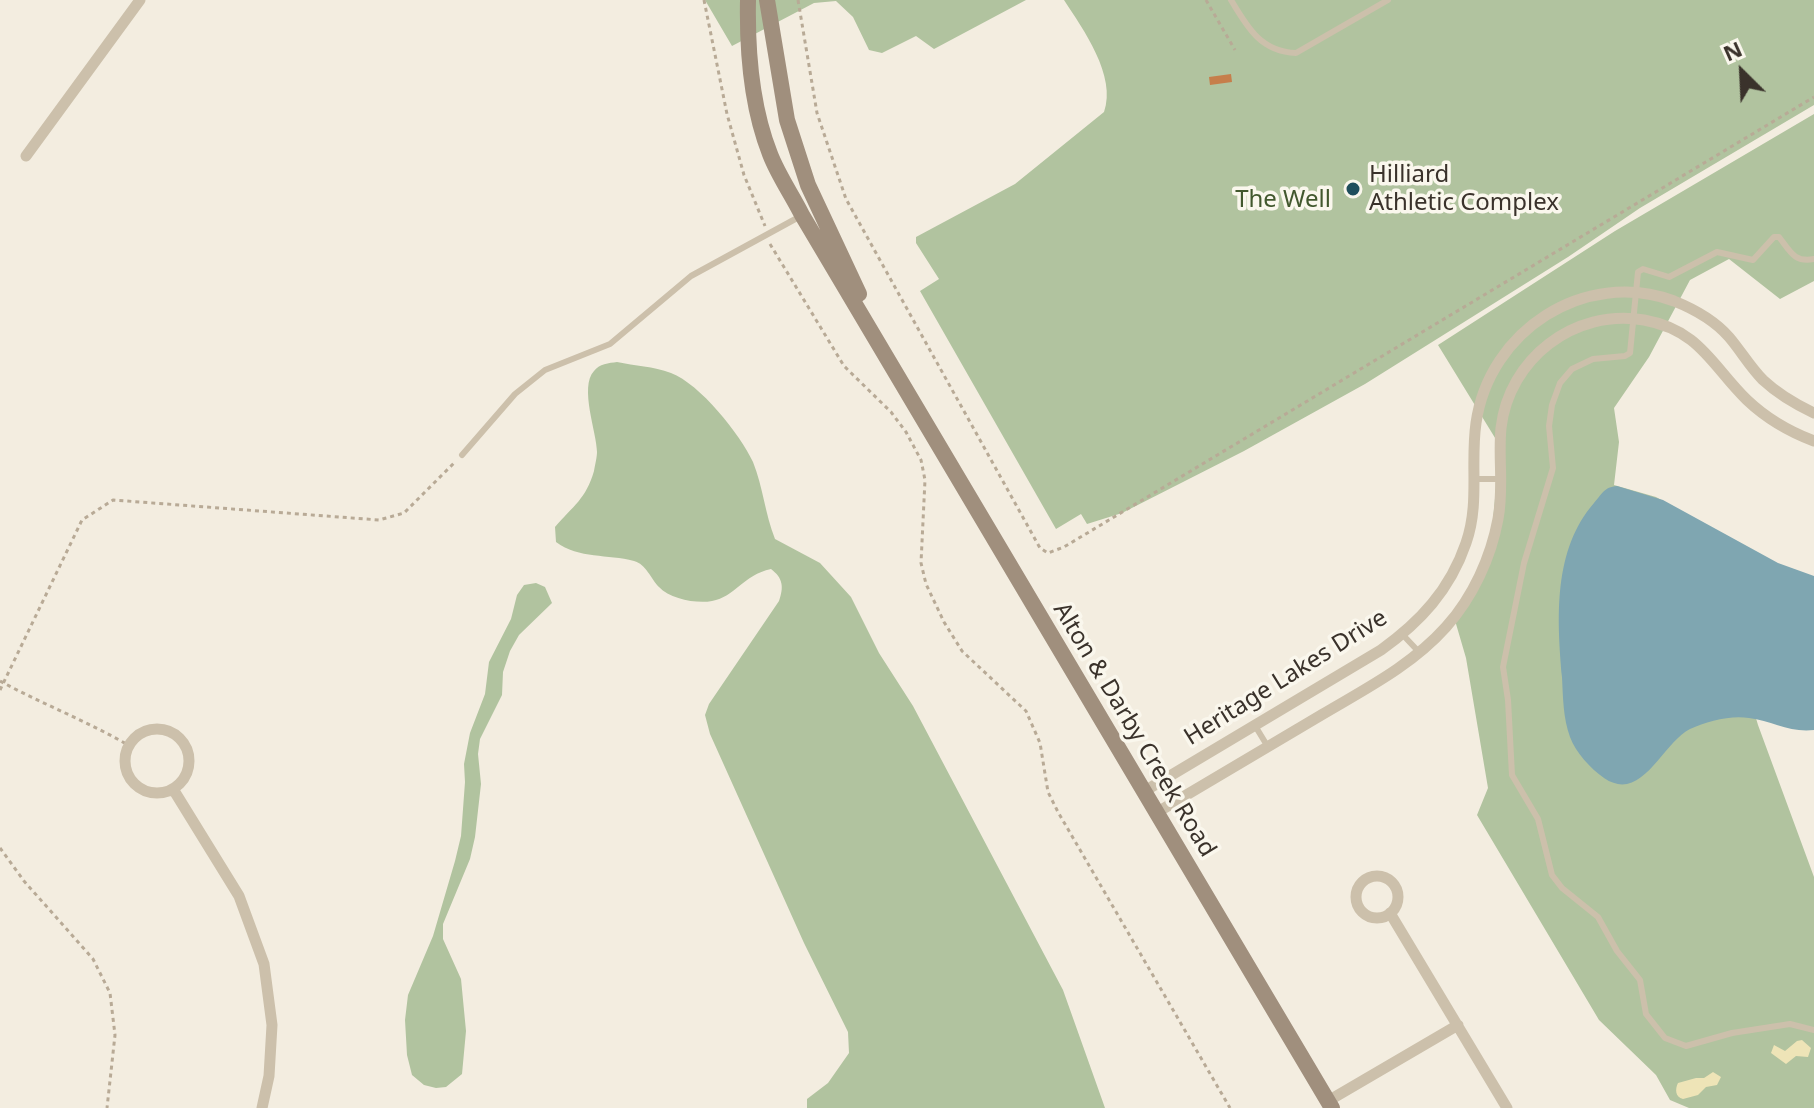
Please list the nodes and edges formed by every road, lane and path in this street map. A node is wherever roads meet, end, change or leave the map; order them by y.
1 (140, 0) edge
2 (704, 0) edge
3 (748, 0) edge
4 (767, 0) edge
5 (798, 0) edge
6 (1206, 0) edge
7 (1231, 0) edge
8 (1388, 0) edge
9 (1235, 50) dead end
10 (1814, 97) edge
11 (26, 156) dead end
12 (802, 215) junction
13 (765, 235) junction
14 (1814, 259) edge
15 (1635, 293) junction
16 (1633, 319) junction
17 (897, 375) junction
18 (1814, 413) edge
19 (1814, 441) edge
20 (462, 455) joint
21 (1476, 479) junction
22 (1502, 479) junction
23 (1402, 634) junction
24 (1420, 652) junction
25 (2, 682) edge
26 (0, 690) edge
27 (1254, 724) junction
28 (128, 745) junction
29 (1268, 747) junction
30 (173, 789) junction
31 (1143, 792) junction
32 (1156, 813) junction
33 (0, 848) edge
34 (1390, 913) dead end
35 (1458, 1025) junction
36 (1814, 1030) edge
37 (1330, 1104) edge
38 (107, 1108) edge
39 (262, 1108) edge
40 (1230, 1108) edge
41 (1507, 1108) edge

1 - 11 street
2 - 13 path
3 - 12 main road, Alton & Darby Creek Road
4 - 17 main road, Alton & Darby Creek Road
5 - 10 path
6 - 9 path
7 - 8 lane
12 - 13 lane
12 - 17 main road, Alton & Darby Creek Road
13 - 20 lane
13 - 40 path
14 - 15 lane
15 - 16 lane
15 - 18 street, Heritage Lakes Drive
15 - 21 street, Heritage Lakes Drive
16 - 19 street, Heritage Lakes Drive
16 - 22 street, Heritage Lakes Drive
16 - 36 lane
17 - 31 main road, Alton & Darby Creek Road
20 - 25 path
21 - 22 lane
21 - 23 street, Heritage Lakes Drive
22 - 24 street, Heritage Lakes Drive
23 - 24 lane
23 - 27 street, Heritage Lakes Drive
24 - 29 street, Heritage Lakes Drive
25 - 26 path
25 - 28 path
27 - 29 lane
27 - 31 street, Heritage Lakes Drive
28 - 30 street
28 - 30 street
29 - 32 street, Heritage Lakes Drive
30 - 39 street
31 - 32 main road, Alton & Darby Creek Road
32 - 37 main road, Alton & Darby Creek Road
33 - 38 path
34 - 35 street
35 - 37 street
35 - 41 street

